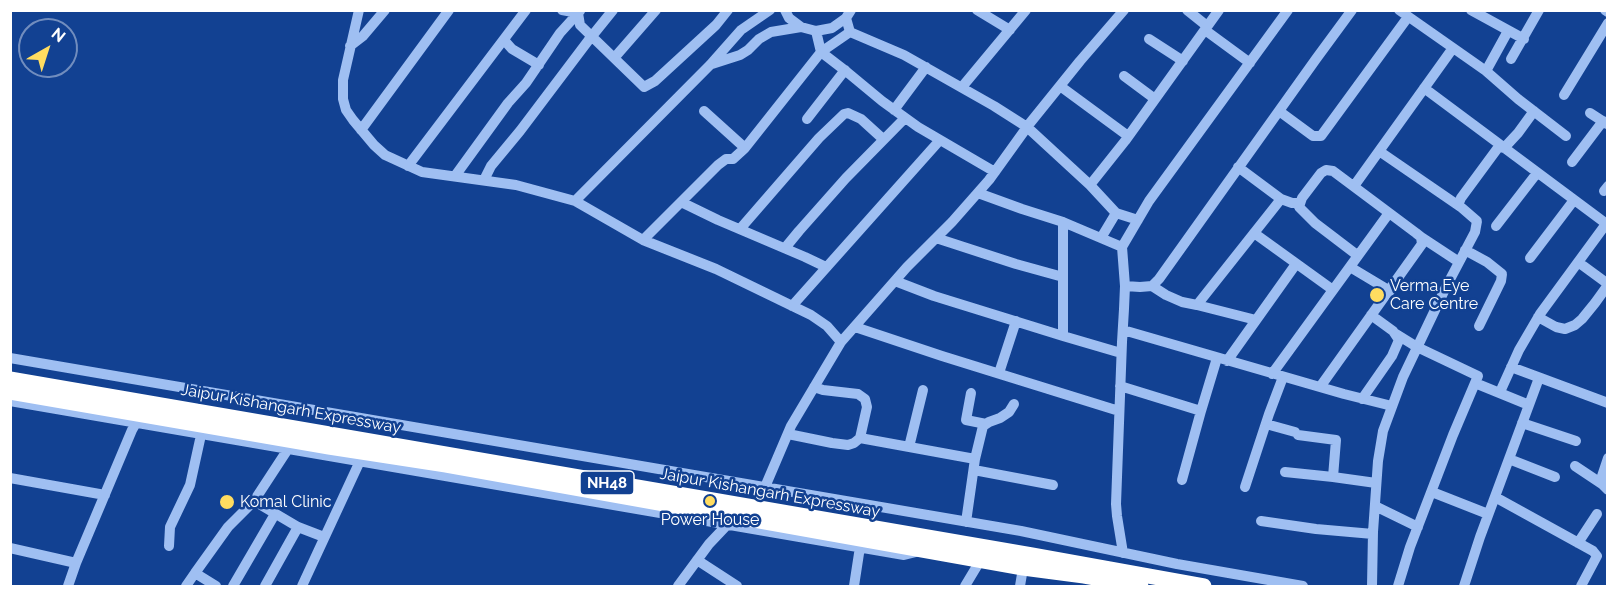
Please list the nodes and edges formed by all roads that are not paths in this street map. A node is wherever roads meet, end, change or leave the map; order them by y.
1 (358, 10) edge
2 (385, 10) edge
3 (449, 10) edge
4 (526, 10) edge
5 (562, 10) edge
6 (613, 10) edge
7 (656, 10) edge
8 (728, 10) edge
9 (770, 10) edge
10 (785, 10) edge
11 (977, 10) edge
12 (1026, 10) edge
13 (1124, 10) edge
14 (1187, 10) edge
15 (1219, 10) edge
16 (1288, 10) edge
17 (1352, 10) edge
18 (1471, 10) edge
19 (1539, 10) edge
20 (579, 12) edge
21 (848, 14) edge
22 (1403, 14) edge
23 (1608, 23) edge
24 (801, 27) junction
25 (1206, 28) junction
26 (1010, 30) junction
27 (816, 31) junction
28 (1508, 31) junction
29 (849, 32) junction
30 (592, 35) junction
31 (1149, 39) dead end
32 (1524, 39) junction
33 (504, 40) junction
34 (350, 46) junction
35 (1453, 48) junction
36 (821, 52) junction
37 (615, 57) junction
38 (1512, 59) dead end
39 (1183, 61) junction
40 (1250, 63) junction
41 (538, 65) junction
42 (710, 65) junction
43 (926, 67) junction
44 (845, 70) junction
45 (1486, 71) junction
46 (1124, 76) dead end
47 (1060, 86) junction
48 (962, 87) junction
49 (1424, 88) junction
50 (1564, 94) dead end
51 (1155, 99) junction
52 (894, 110) junction
53 (704, 111) dead end
54 (1279, 111) junction
55 (1534, 111) junction
56 (1590, 113) dead end
57 (807, 118) dead end
58 (905, 118) junction
59 (1605, 123) edge
60 (1027, 127) junction
61 (361, 130) junction
62 (1128, 136) junction
63 (1566, 136) dead end
64 (884, 139) junction
65 (940, 140) junction
66 (1502, 146) junction
67 (745, 147) junction
68 (1379, 151) junction
69 (1572, 162) dead end
70 (408, 166) junction
71 (1238, 168) junction
72 (995, 172) junction
73 (1537, 173) junction
74 (455, 176) junction
75 (484, 180) junction
76 (1090, 185) junction
77 (1354, 186) junction
78 (978, 192) junction
79 (1281, 199) junction
80 (1574, 200) junction
81 (575, 201) junction
82 (681, 202) junction
83 (1299, 203) junction
84 (1458, 205) junction
85 (1116, 213) junction
86 (1389, 213) junction
87 (1138, 220) junction
88 (1063, 222) junction
89 (1607, 225) edge
90 (1497, 226) dead end
91 (740, 229) junction
92 (1254, 234) junction
93 (1421, 237) junction
94 (936, 238) junction
95 (1101, 238) junction
96 (643, 240) junction
97 (1122, 247) junction
98 (785, 248) junction
99 (1465, 250) junction
100 (1357, 255) junction
101 (1530, 258) dead end
102 (1459, 262) junction
103 (1578, 262) junction
104 (1296, 264) junction
105 (826, 267) junction
106 (1350, 267) junction
107 (1063, 277) junction
108 (895, 281) junction
109 (1608, 285) edge
110 (1125, 286) junction
111 (1152, 286) junction
112 (1333, 290) junction
113 (1390, 291) junction
114 (1197, 305) junction
115 (792, 306) junction
116 (1371, 315) junction
117 (1538, 317) junction
118 (1256, 320) junction
119 (1016, 321) junction
120 (1479, 326) dead end
121 (855, 327) junction
122 (1124, 330) junction
123 (1396, 334) junction
124 (1063, 336) junction
125 (841, 342) junction
126 (1417, 347) junction
127 (1121, 353) junction
128 (10, 358) edge
129 (1222, 359) junction
130 (1511, 367) junction
131 (999, 373) junction
132 (1278, 375) junction
133 (1539, 378) junction
134 (10, 379) edge
135 (1475, 382) junction
136 (1120, 386) junction
137 (814, 387) junction
138 (1320, 387) junction
139 (923, 390) dead end
140 (10, 392) edge
141 (1500, 392) junction
142 (971, 393) dead end
143 (1362, 399) junction
144 (10, 401) edge
145 (1608, 403) edge
146 (1014, 404) dead end
147 (1529, 405) junction
148 (1392, 406) junction
149 (1119, 411) junction
150 (1201, 411) junction
151 (136, 423) junction
152 (1522, 423) junction
153 (986, 424) junction
154 (1266, 424) junction
155 (788, 434) junction
156 (201, 435) junction
157 (860, 438) junction
158 (1576, 441) dead end
159 (909, 447) junction
160 (288, 449) junction
161 (1608, 458) edge
162 (1509, 459) junction
163 (360, 461) junction
164 (975, 464) junction
165 (1575, 466) dead end
166 (1285, 472) dead end
167 (1333, 477) junction
168 (1556, 477) dead end
169 (10, 478) edge
170 (1182, 480) dead end
171 (1376, 483) junction
172 (1053, 484) dead end
173 (765, 487) junction
174 (1245, 487) dead end
175 (1605, 487) edge
176 (1432, 492) junction
177 (105, 495) junction
178 (1495, 497) junction
179 (254, 501) junction
180 (1375, 506) junction
181 (275, 514) junction
182 (1488, 514) junction
183 (1597, 514) dead end
184 (1261, 521) dead end
185 (966, 522) junction
186 (727, 525) junction
187 (298, 527) junction
188 (1418, 527) junction
189 (1373, 534) junction
190 (324, 537) junction
191 (1578, 543) junction
192 (169, 546) dead end
193 (10, 548) edge
194 (860, 548) junction
195 (923, 551) junction
196 (1123, 553) junction
197 (697, 560) junction
198 (980, 561) junction
199 (76, 562) junction
200 (1023, 568) junction
201 (195, 573) junction
202 (1104, 584) edge
203 (68, 586) edge
204 (186, 586) edge
205 (216, 586) edge
206 (232, 586) edge
207 (265, 586) edge
208 (302, 586) edge
209 (678, 586) edge
210 (737, 586) edge
211 (854, 586) edge
212 (965, 586) edge
213 (1020, 586) edge
214 (1141, 586) edge
215 (1204, 586) edge
216 (1303, 586) edge
217 (1372, 586) edge
218 (1398, 586) edge
219 (1464, 586) edge
220 (1581, 586) edge

1 - 34 street
2 - 34 street
3 - 61 street
4 - 33 street
5 - 20 street
6 - 30 street
7 - 37 street
8 - 37 street
9 - 42 street
10 - 24 street
11 - 26 street
12 - 26 street
13 - 47 street
14 - 25 street
15 - 25 street
16 - 40 street
17 - 54 street
18 - 28 street
19 - 32 street
20 - 30 street
20 - 41 street
21 - 27 street
21 - 29 street
22 - 35 street
22 - 54 street
23 - 50 street
24 - 27 street
24 - 42 street
25 - 39 street
25 - 40 street
26 - 48 street
27 - 36 street
28 - 32 street
28 - 45 street
29 - 36 street
29 - 43 street
30 - 37 street
30 - 75 street
31 - 39 street
32 - 38 street
33 - 41 street
33 - 70 street
34 - 61 street
35 - 45 street
35 - 49 street
36 - 44 street
36 - 67 street
39 - 51 street
40 - 87 street
41 - 74 street
42 - 81 street
43 - 48 street
43 - 52 street
44 - 52 street
44 - 57 street
45 - 55 street
46 - 51 street
47 - 60 street
47 - 62 street
48 - 60 street
49 - 66 street
49 - 68 street
51 - 62 street
52 - 58 street
53 - 67 street
54 - 71 street
55 - 63 street
55 - 66 street
56 - 59 street
58 - 64 street
58 - 65 street
59 - 69 street
60 - 72 street
60 - 76 street
61 - 70 street
62 - 76 street
64 - 91 street
64 - 98 street
65 - 72 street
65 - 105 street
66 - 73 street
66 - 84 street
67 - 82 street
68 - 77 street
68 - 84 street
70 - 74 street
71 - 79 street
71 - 111 street
72 - 78 street
73 - 80 street
73 - 90 street
74 - 75 street
75 - 81 street
76 - 85 street
77 - 83 street
77 - 86 street
78 - 88 street
78 - 94 street
79 - 83 street
79 - 92 street
80 - 89 street
80 - 101 street
81 - 96 street
82 - 91 street
82 - 96 street
83 - 100 street
84 - 99 street
85 - 87 street
85 - 95 street
86 - 93 street
86 - 100 street
87 - 97 street
88 - 95 street
88 - 107 street
89 - 103 street
91 - 98 street
92 - 104 street
92 - 114 street
93 - 102 street
93 - 113 street
94 - 107 street
94 - 108 street
95 - 97 street
96 - 115 street
97 - 110 street
98 - 105 street
99 - 102 street
99 - 120 street
100 - 106 street
102 - 126 street
103 - 109 street
103 - 117 street
104 - 112 street
104 - 118 street
105 - 115 street
106 - 112 street
106 - 113 street
107 - 124 street
108 - 119 street
108 - 121 street
109 - 117 street
110 - 111 street
110 - 122 street
111 - 114 street
112 - 132 street
113 - 116 street
114 - 118 street
115 - 125 street
116 - 123 street
116 - 138 street
117 - 130 street
118 - 129 street
119 - 124 street
119 - 131 street
121 - 125 street
121 - 131 street
122 - 127 street
122 - 129 street
123 - 126 street
123 - 143 street
124 - 127 street
125 - 137 street
126 - 135 street
126 - 148 street
127 - 136 street
128 - 173 street
129 - 132 street
129 - 150 street
130 - 133 street
130 - 141 street
131 - 149 street
132 - 138 street
132 - 154 street
133 - 145 street
133 - 147 street
134 - 215 highway, Jaipur Kishangarh Expressway / NH48
135 - 141 street
135 - 176 street
136 - 149 street
136 - 150 street
137 - 155 street
137 - 157 street
138 - 143 street
139 - 159 street
140 - 195 highway, Jaipur Kishangarh Expressway / NH48
141 - 147 street
142 - 153 street
143 - 148 street
144 - 151 street
146 - 153 street
147 - 152 street
148 - 171 street
149 - 196 street
150 - 170 street
151 - 156 street
151 - 177 street
152 - 158 street
152 - 162 street
153 - 164 street
154 - 167 street
154 - 174 street
155 - 157 street
155 - 173 street
156 - 160 street
156 - 192 street
157 - 159 street
159 - 164 street
160 - 163 street
160 - 179 street
161 - 175 street
162 - 168 street
162 - 178 street
163 - 186 street
163 - 190 street
164 - 172 street
164 - 185 street
165 - 175 street
166 - 167 street
167 - 171 street
169 - 177 street
171 - 180 street
173 - 185 street
176 - 182 street
176 - 188 street
177 - 199 street
178 - 182 street
178 - 191 street
179 - 181 street
179 - 201 street
180 - 188 street
180 - 189 street
181 - 187 street
181 - 206 street
182 - 219 street
183 - 191 street
184 - 189 street
185 - 196 street
186 - 194 street
186 - 197 street
187 - 190 street
187 - 207 street
188 - 218 street
189 - 217 street
190 - 208 street
191 - 220 street
193 - 199 street
194 - 195 street
194 - 211 street
195 - 198 highway, Jaipur Kishangarh Expressway / NH48
196 - 216 street
197 - 209 street
197 - 210 street
198 - 200 highway, Jaipur Kishangarh Expressway / NH48
198 - 212 street
199 - 203 street
200 - 202 highway, Jaipur Kishangarh Expressway / NH48
200 - 213 street
201 - 204 street
201 - 205 street
202 - 214 highway, NH48

